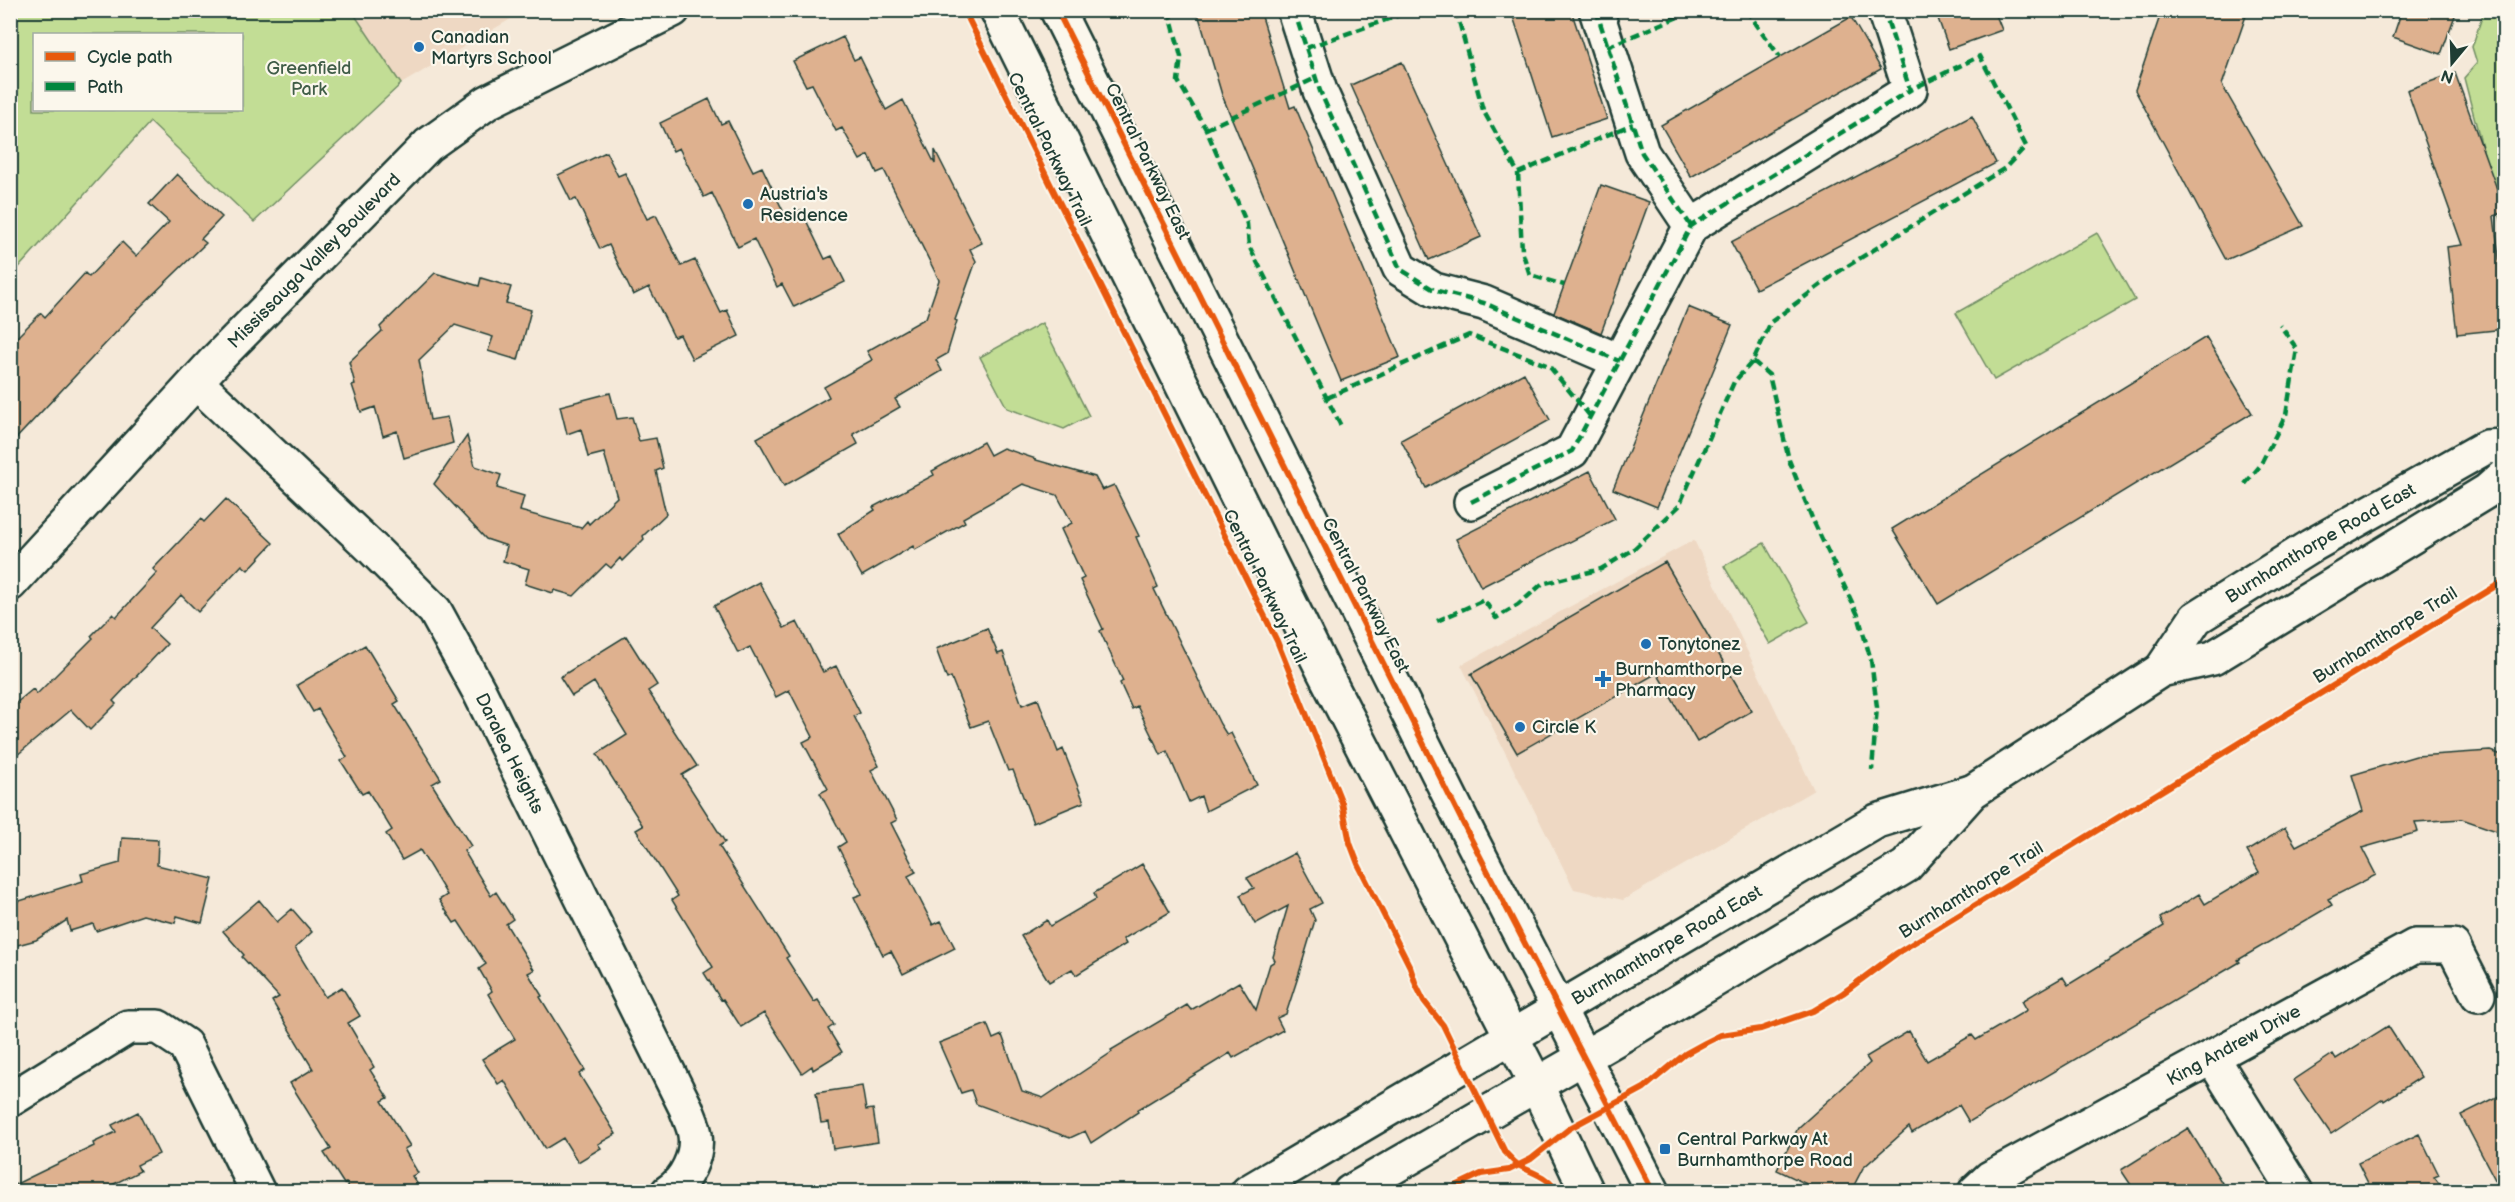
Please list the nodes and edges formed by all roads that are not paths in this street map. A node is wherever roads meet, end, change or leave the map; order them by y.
1 (674, 10) edge
2 (997, 10) edge
3 (1057, 10) edge
4 (1294, 10) edge
5 (1596, 10) edge
6 (1884, 10) edge
7 (1691, 226) junction
8 (1619, 361) junction
9 (196, 382) junction
10 (2505, 446) edge
11 (2505, 476) edge
12 (1471, 502) dead end
13 (10, 584) edge
14 (2161, 670) junction
15 (1972, 792) junction
16 (2478, 995) dead end
17 (1557, 1008) junction
18 (1510, 1037) junction
19 (1584, 1057) junction
20 (2212, 1057) junction
21 (1536, 1084) junction
22 (10, 1100) edge
23 (258, 1191) edge
24 (668, 1191) edge
25 (1248, 1191) edge
26 (1350, 1191) edge
27 (1587, 1191) edge
28 (1653, 1191) edge
29 (1975, 1191) edge
30 (2296, 1191) edge

1 - 9 street, Mississauga Valley Boulevard
2 - 18 street
3 - 17 street, Central Parkway East
4 - 8 street
5 - 7 street
6 - 7 street
7 - 8 street
8 - 12 street
9 - 13 street, Mississauga Valley Boulevard
9 - 24 street, Daralea Heights
10 - 14 street, Burnhamthorpe Road East
11 - 14 street, Burnhamthorpe Road East
14 - 15 street, Burnhamthorpe Road East
15 - 17 street, Burnhamthorpe Road East
15 - 19 street, Burnhamthorpe Road East
16 - 20 street, King Andrew Drive
17 - 18 street, Burnhamthorpe Road East
17 - 19 street, Central Parkway East
18 - 21 street
18 - 25 street, Burnhamthorpe Road East
19 - 21 street, Burnhamthorpe Road East
19 - 28 street, Central Parkway East
20 - 29 street, King Andrew Drive
20 - 30 street
21 - 26 street, Burnhamthorpe Road East
21 - 27 street
22 - 23 street

